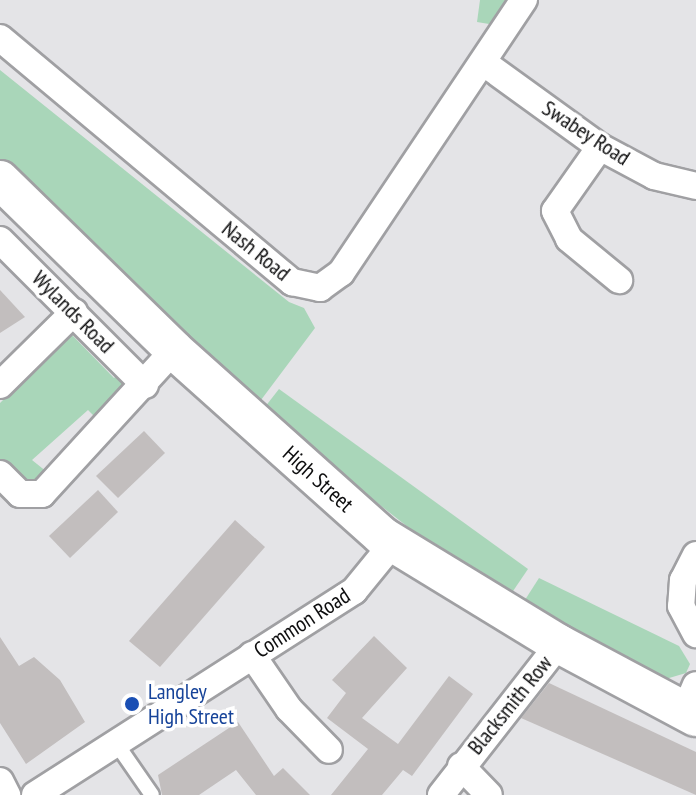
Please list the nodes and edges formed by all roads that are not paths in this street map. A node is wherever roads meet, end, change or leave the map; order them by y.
1 (524, 0) edge
2 (0, 38) edge
3 (484, 63) junction
4 (600, 147) junction
5 (0, 180) edge
6 (696, 186) edge
7 (0, 240) edge
8 (619, 280) dead end
9 (74, 312) junction
10 (174, 350) junction
11 (0, 385) edge
12 (145, 385) junction
13 (0, 474) edge
14 (394, 542) junction
15 (696, 555) edge
16 (696, 634) edge
17 (559, 644) junction
18 (252, 655) junction
19 (692, 705) edge
20 (116, 743) junction
21 (329, 750) dead end
22 (461, 766) junction
23 (0, 781) edge
24 (7, 795) edge
25 (35, 795) edge
26 (152, 795) edge
27 (441, 795) edge
28 (489, 795) edge

1 - 3 street, Nash Road
2 - 3 street, Nash Road
3 - 4 street, Swabey Road
4 - 6 street, Swabey Road
4 - 8 street
5 - 10 main road, High Street
7 - 9 street, Wylands Road
9 - 11 street
9 - 12 street, Wylands Road
10 - 12 street
10 - 14 main road, High Street
12 - 13 street
14 - 17 main road, High Street
14 - 18 street, Common Road
15 - 16 street
17 - 19 main road, High Street
17 - 22 street, Blacksmith Row
18 - 20 street, Common Road
18 - 21 street
20 - 25 street, Common Road
20 - 26 lane
22 - 27 street, Blacksmith Row
22 - 28 street, Blacksmith Row
23 - 24 street

